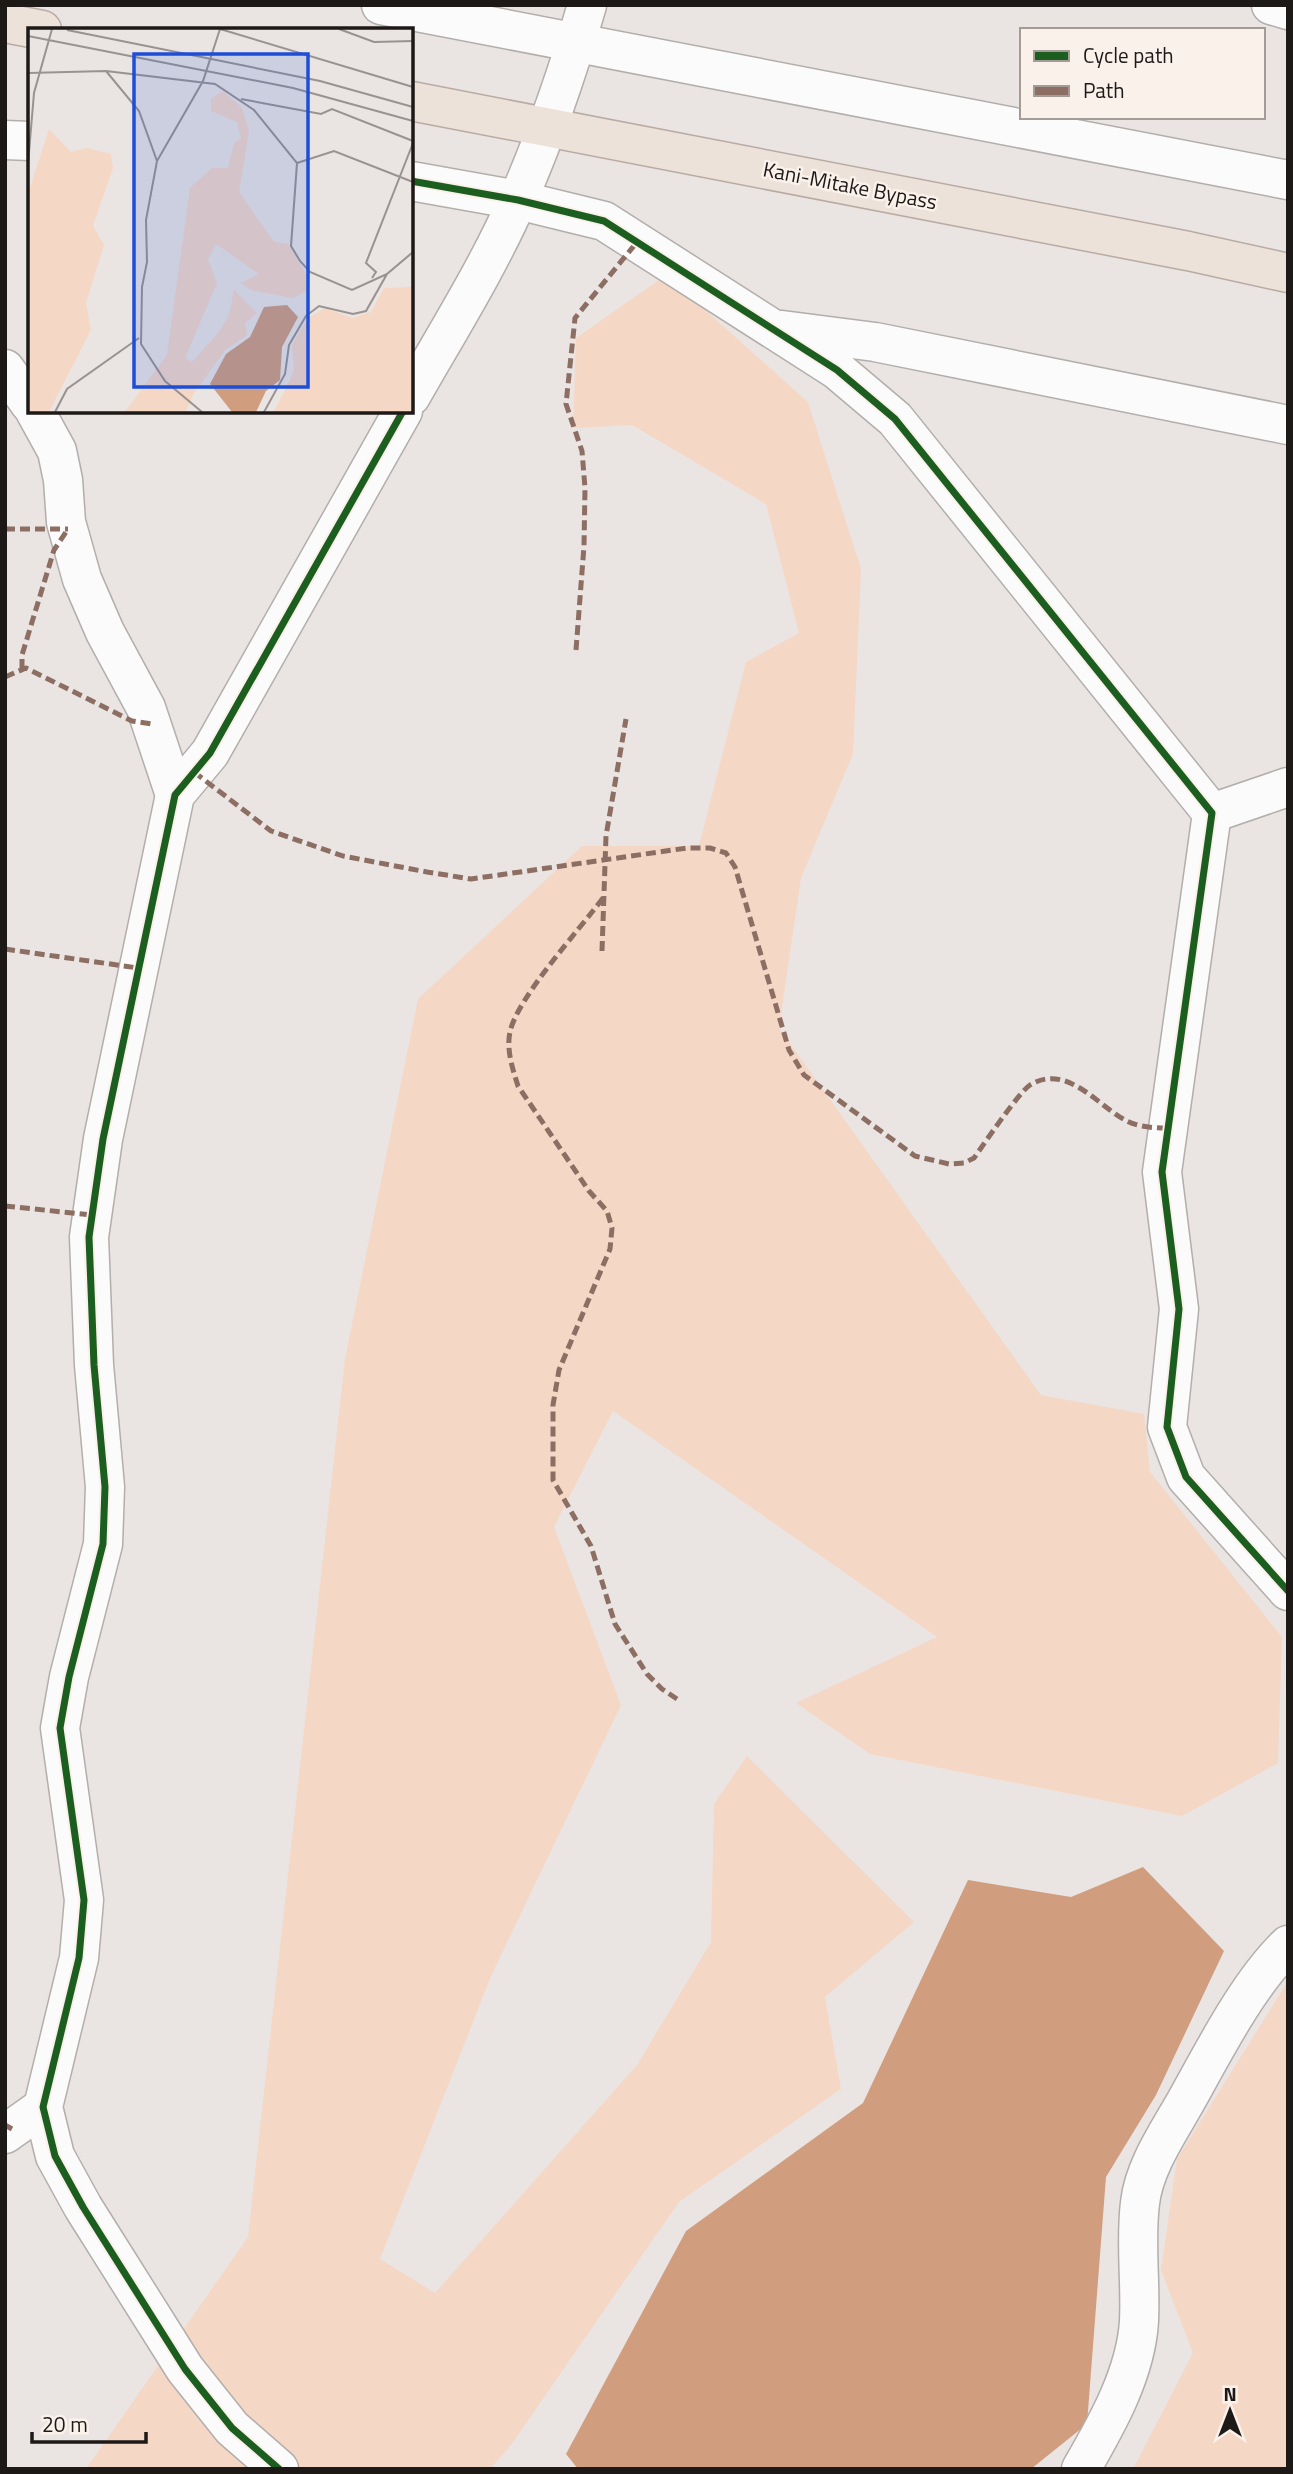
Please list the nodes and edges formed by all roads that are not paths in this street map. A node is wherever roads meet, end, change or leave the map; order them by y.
1 (381, 5) edge
2 (587, 5) edge
3 (1270, 5) edge
4 (1288, 10) edge
5 (5, 23) edge
6 (31, 28) edge
7 (576, 43) junction
8 (413, 101) edge
9 (548, 128) junction
10 (5, 140) edge
11 (28, 141) edge
12 (1288, 180) edge
13 (413, 181) edge
14 (518, 200) junction
15 (1288, 273) edge
16 (773, 329) junction
17 (5, 369) edge
18 (413, 392) edge
19 (28, 401) edge
20 (36, 413) edge
21 (401, 413) edge
22 (1288, 425) edge
23 (1288, 787) edge
24 (175, 795) junction
25 (1212, 813) junction
26 (1288, 1591) edge
27 (1288, 1945) edge
28 (43, 2107) junction
29 (5, 2134) edge
30 (279, 2469) edge
31 (1081, 2469) edge

1 - 7 street
2 - 7 street
3 - 4 street
5 - 6 highway
7 - 9 street
7 - 12 street
8 - 9 highway, Kani-Mitake Bypass
9 - 14 street
9 - 15 highway, Kani-Mitake Bypass
10 - 11 street
13 - 14 street
14 - 16 street
14 - 18 street
16 - 22 street
16 - 25 street
17 - 19 street
20 - 24 street
21 - 24 street
23 - 25 street
24 - 28 street
25 - 26 street
27 - 31 street
28 - 29 street
28 - 30 street

